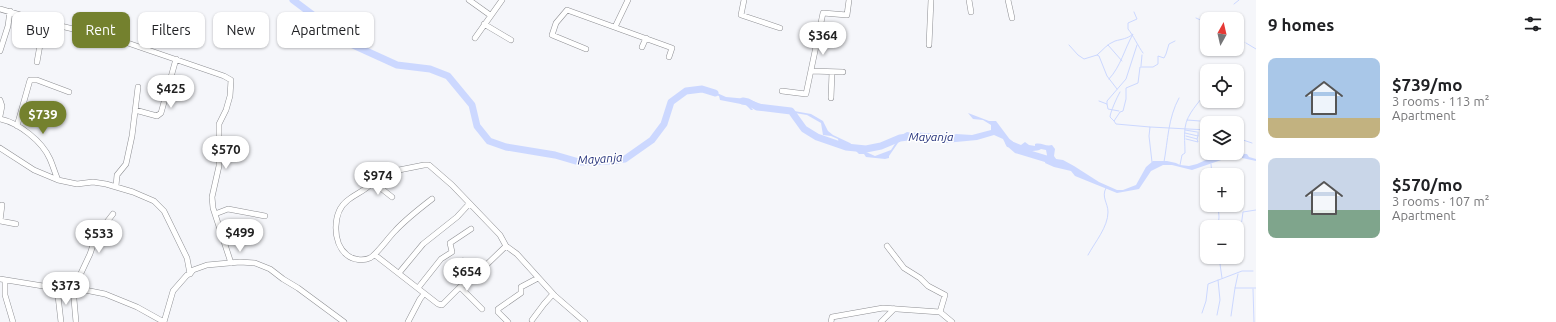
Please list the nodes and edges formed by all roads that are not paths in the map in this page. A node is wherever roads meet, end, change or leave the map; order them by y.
1 (469, 0) edge
2 (502, 0) edge
3 (628, 0) edge
4 (744, 0) edge
5 (849, 0) edge
6 (931, 0) edge
7 (969, 0) edge
8 (1008, 0) edge
9 (0, 9) edge
10 (10, 11) junction
11 (13, 12) edge
12 (971, 12) dead end
13 (490, 15) junction
14 (1012, 18) dead end
15 (484, 24) junction
16 (64, 27) edge
17 (614, 27) junction
18 (780, 28) dead end
19 (475, 38) dead end
20 (646, 38) junction
21 (511, 40) dead end
22 (929, 45) dead end
23 (642, 47) dead end
24 (39, 48) edge
25 (586, 49) dead end
26 (0, 51) edge
27 (669, 58) dead end
28 (176, 59) junction
29 (37, 62) dead end
30 (811, 71) junction
31 (832, 72) junction
32 (843, 72) dead end
33 (138, 87) dead end
34 (782, 91) dead end
35 (69, 92) dead end
36 (831, 98) dead end
37 (0, 100) edge
38 (135, 110) junction
39 (0, 116) edge
40 (0, 119) edge
41 (17, 126) junction
42 (0, 148) edge
43 (58, 180) junction
44 (372, 182) junction
45 (116, 186) junction
46 (392, 197) dead end
47 (432, 199) dead end
48 (469, 204) junction
49 (2, 205) dead end
50 (113, 214) dead end
51 (215, 214) junction
52 (266, 216) dead end
53 (0, 221) edge
54 (16, 224) dead end
55 (471, 229) dead end
56 (506, 246) junction
57 (887, 246) dead end
58 (375, 255) junction
59 (464, 261) dead end
60 (231, 263) junction
61 (399, 273) junction
62 (476, 273) junction
63 (190, 274) junction
64 (538, 278) junction
65 (3, 280) edge
66 (57, 287) junction
67 (460, 287) junction
68 (73, 288) junction
69 (418, 288) junction
70 (424, 294) junction
71 (553, 294) junction
72 (482, 309) dead end
73 (894, 309) junction
74 (940, 312) junction
75 (532, 320) dead end
76 (13, 322) edge
77 (61, 322) edge
78 (76, 322) edge
79 (164, 322) edge
80 (344, 322) edge
81 (408, 322) edge
82 (508, 322) edge
83 (585, 322) edge
84 (831, 322) edge
85 (882, 322) edge
86 (952, 322) edge

1 - 13 street
2 - 13 street
3 - 17 street
4 - 18 street
5 - 30 street
6 - 22 street
7 - 12 street
8 - 14 street
9 - 10 street
10 - 11 street
10 - 26 street
13 - 15 street
15 - 19 street
15 - 21 street
16 - 28 street
17 - 20 street
17 - 25 street
20 - 23 street
20 - 27 street
24 - 29 street
28 - 38 street
28 - 51 street
30 - 31 street
30 - 34 street
31 - 32 street
31 - 36 street
33 - 38 street
35 - 41 street
37 - 39 street
38 - 45 street
40 - 41 street
41 - 43 street
42 - 43 street
43 - 45 street
44 - 46 street
44 - 48 street
44 - 58 street
45 - 63 street
47 - 58 street
48 - 56 street
48 - 61 street
49 - 53 street
50 - 68 street
51 - 52 street
51 - 60 street
53 - 54 street
55 - 69 street
56 - 62 street
56 - 64 street
57 - 74 street
58 - 61 street
59 - 62 street
60 - 63 street
60 - 80 street
61 - 69 street
62 - 67 street
63 - 79 street
64 - 71 street
64 - 82 street
65 - 66 street
65 - 76 street
66 - 68 street
66 - 77 street
67 - 70 street
67 - 72 street
68 - 78 street
68 - 79 street
69 - 70 street
70 - 81 street
71 - 75 street
71 - 83 street
73 - 74 street
73 - 84 street
73 - 85 street
74 - 86 street

